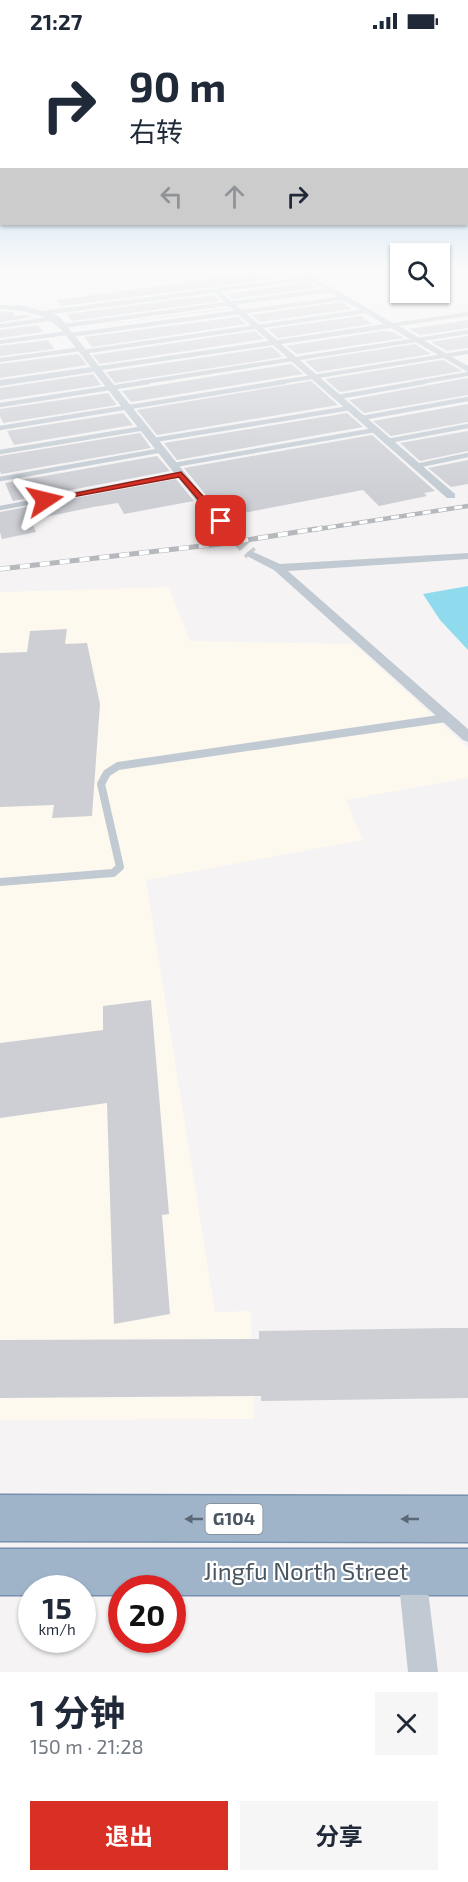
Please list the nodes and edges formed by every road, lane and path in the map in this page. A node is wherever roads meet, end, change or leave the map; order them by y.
1 (78, 345) edge
2 (120, 345) edge
3 (255, 345) edge
4 (278, 345) edge
5 (387, 345) edge
6 (427, 345) edge
7 (82, 350) junction
8 (468, 352) edge
9 (445, 356) junction
10 (0, 360) edge
11 (295, 360) junction
12 (97, 369) junction
13 (468, 369) edge
14 (468, 374) edge
15 (316, 378) junction
16 (0, 383) edge
17 (112, 388) junction
18 (338, 397) junction
19 (468, 399) edge
20 (0, 405) edge
21 (128, 407) junction
22 (350, 408) junction
23 (362, 418) junction
24 (468, 426) edge
25 (0, 428) edge
26 (145, 428) junction
27 (375, 430) junction
28 (154, 440) junction
29 (388, 441) junction
30 (163, 450) junction
31 (0, 452) edge
32 (468, 455) edge
33 (174, 465) junction
34 (416, 466) junction
35 (181, 474) junction
36 (0, 479) edge
37 (452, 496) dead end
38 (0, 508) edge
39 (236, 537) tunnel mouth
40 (251, 554) tunnel mouth
41 (468, 556) edge
42 (278, 568) junction
43 (446, 718) junction
44 (468, 737) edge
45 (0, 882) edge
46 (0, 1518) edge
47 (468, 1519) edge
48 (0, 1572) edge
49 (412, 1572) junction
50 (468, 1572) edge
51 (423, 1672) edge

1 - 7 street
2 - 7 lane
3 - 12 street
4 - 11 street
5 - 11 lane
6 - 9 street
7 - 10 lane
7 - 12 street
8 - 9 lane
9 - 13 street
9 - 15 lane
11 - 15 street
11 - 17 lane
12 - 16 street
12 - 17 street
14 - 18 lane
15 - 18 street
15 - 21 lane
17 - 20 lane
17 - 21 street
18 - 22 street
19 - 23 lane
21 - 25 lane
21 - 26 street
22 - 23 street
22 - 28 lane
23 - 27 street
24 - 29 lane
26 - 28 street
26 - 31 lane
27 - 29 street
27 - 33 lane
28 - 30 street
29 - 34 street
30 - 33 street
30 - 36 lane
32 - 34 lane
33 - 35 street
34 - 37 street
35 - 38 lane
35 - 39 street
40 - 42 street
41 - 42 street
42 - 43 street
43 - 44 street
43 - 45 lane
47 -> 46 highway, G104
48 - 49 highway, Jingfu North Street
49 - 50 highway, Jingfu North Street
49 - 51 street

